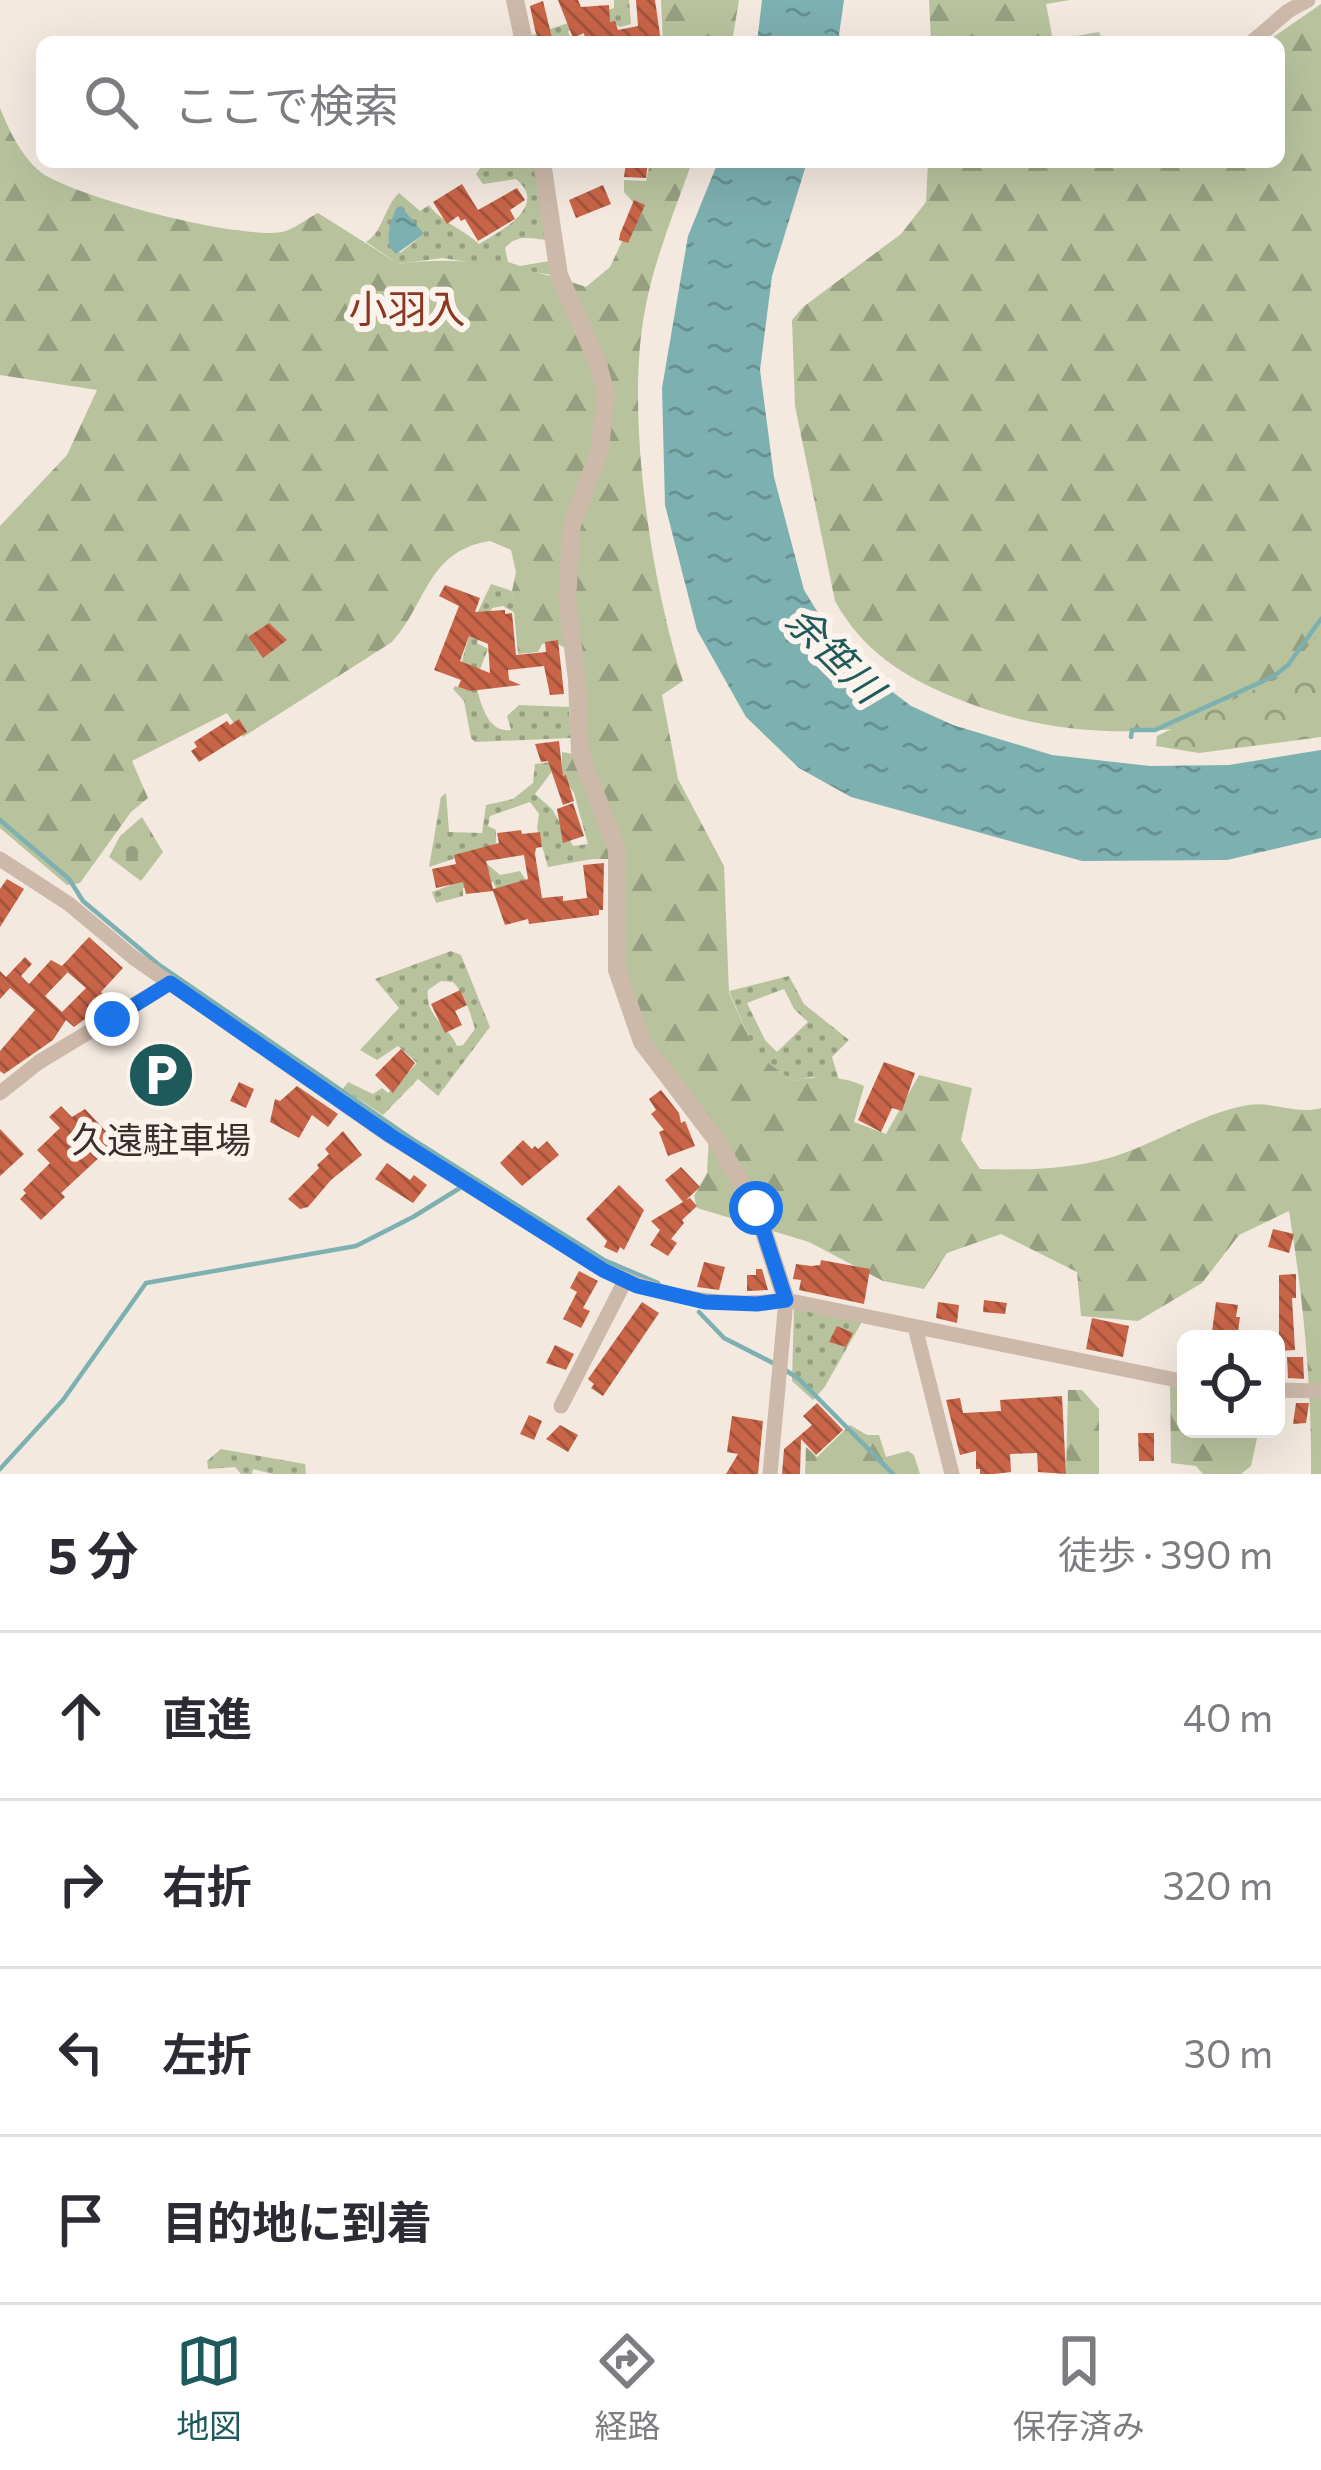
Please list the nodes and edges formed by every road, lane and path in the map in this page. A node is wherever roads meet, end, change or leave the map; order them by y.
1 (515, 0) edge
2 (1309, 0) edge
3 (523, 36) edge
4 (1259, 36) edge
5 (543, 168) edge
6 (0, 859) edge
7 (170, 983) junction
8 (0, 1093) edge
9 (625, 1281) junction
10 (786, 1300) junction
11 (915, 1327) junction
12 (1177, 1380) edge
13 (1285, 1390) edge
14 (1321, 1391) edge
15 (561, 1406) dead end
16 (770, 1474) edge
17 (952, 1474) edge

1 - 3 street
2 - 4 street
5 - 10 street
6 - 7 street
7 - 8 street
7 - 9 street
9 - 10 street
9 - 15 street
10 - 11 street
10 - 16 street
11 - 12 street
11 - 17 street
13 - 14 street

